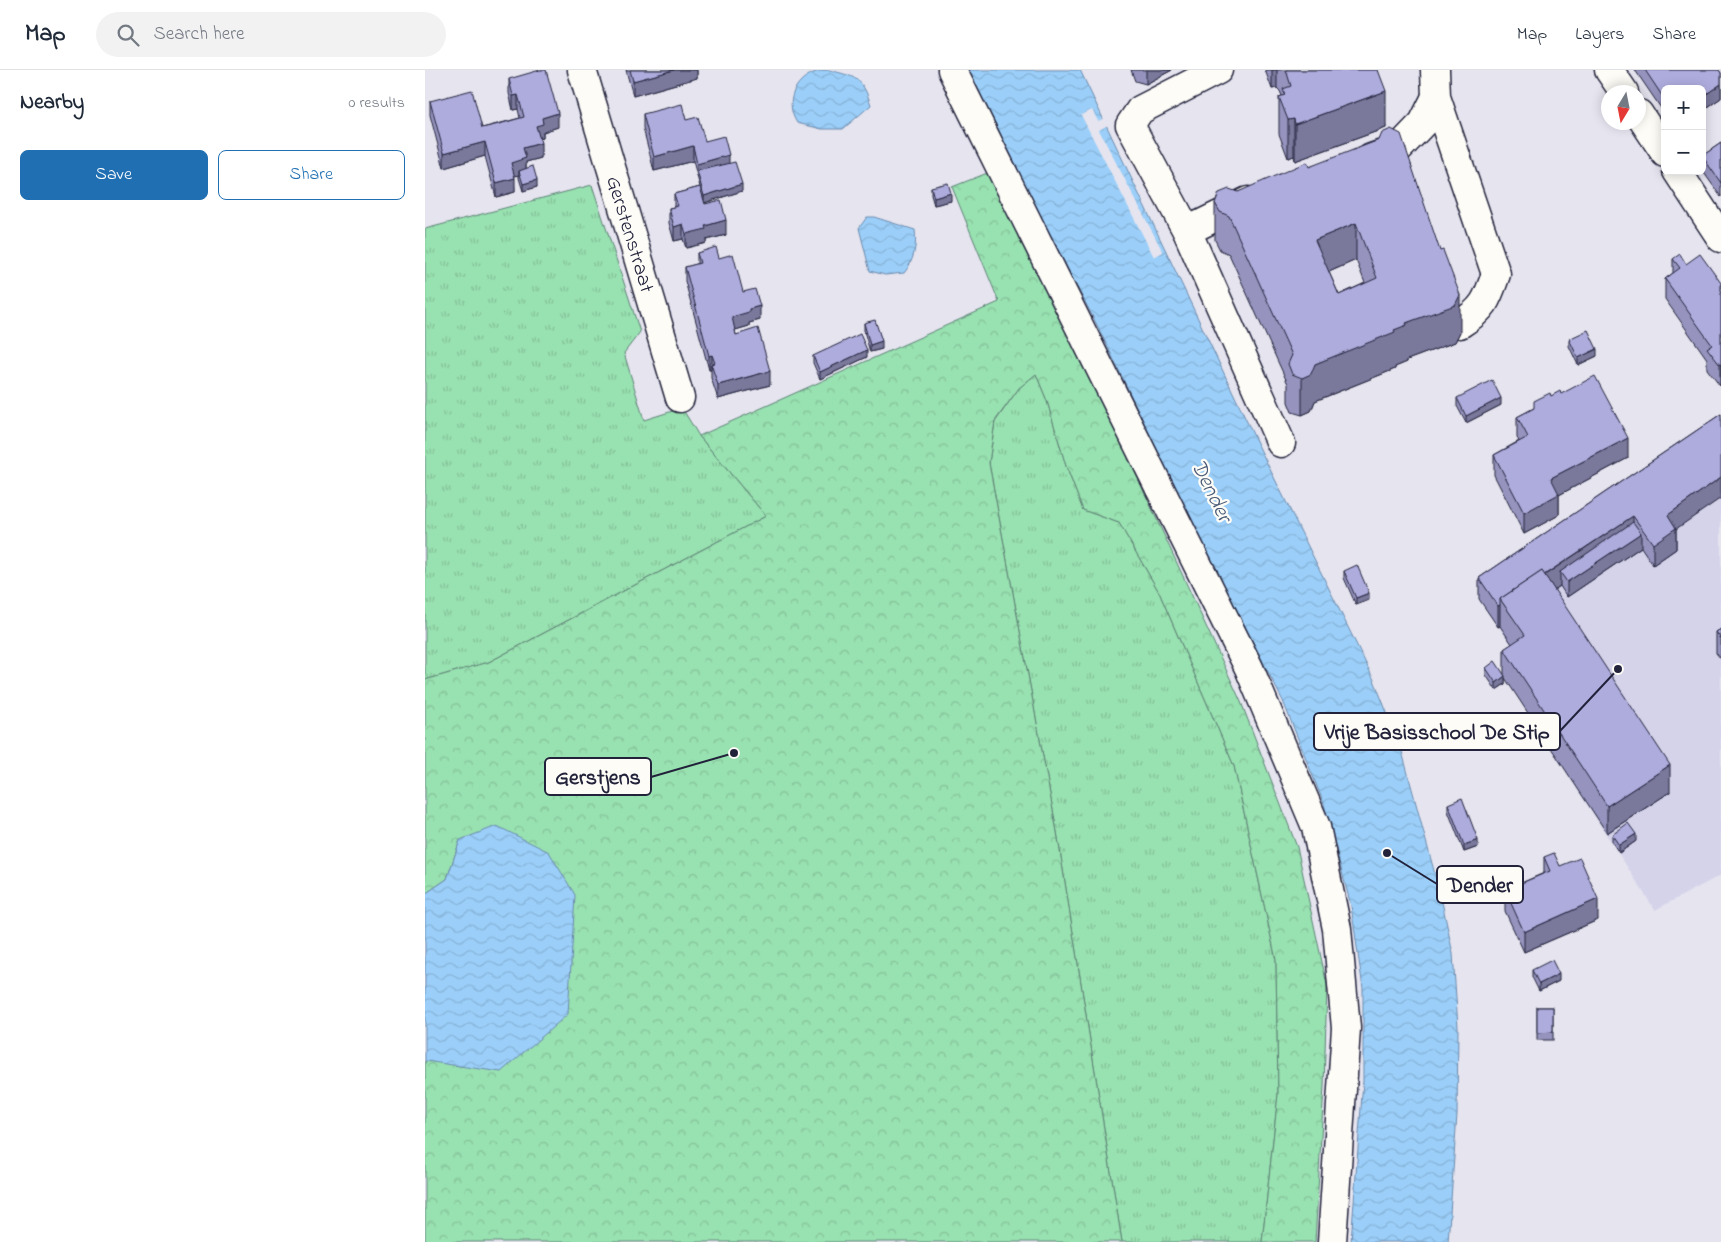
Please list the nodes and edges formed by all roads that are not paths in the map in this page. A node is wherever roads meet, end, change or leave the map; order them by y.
1 (582, 70) edge
2 (953, 70) edge
3 (1218, 70) edge
4 (1435, 70) edge
5 (1609, 70) edge
6 (1619, 85) edge
7 (1436, 97) junction
8 (1646, 124) edge
9 (1661, 147) edge
10 (1343, 167) edge
11 (1680, 175) edge
12 (1269, 192) edge
13 (1187, 231) junction
14 (1721, 238) edge
15 (1460, 324) edge
16 (680, 398) dead end
17 (1281, 443) dead end
18 (1332, 1242) edge

1 - 16 street, Gerstenstraat
2 - 18 street
3 - 13 street
4 - 7 street
5 - 6 street
7 - 10 street
7 - 15 street
8 - 9 street
11 - 14 street
12 - 13 street
13 - 17 street

